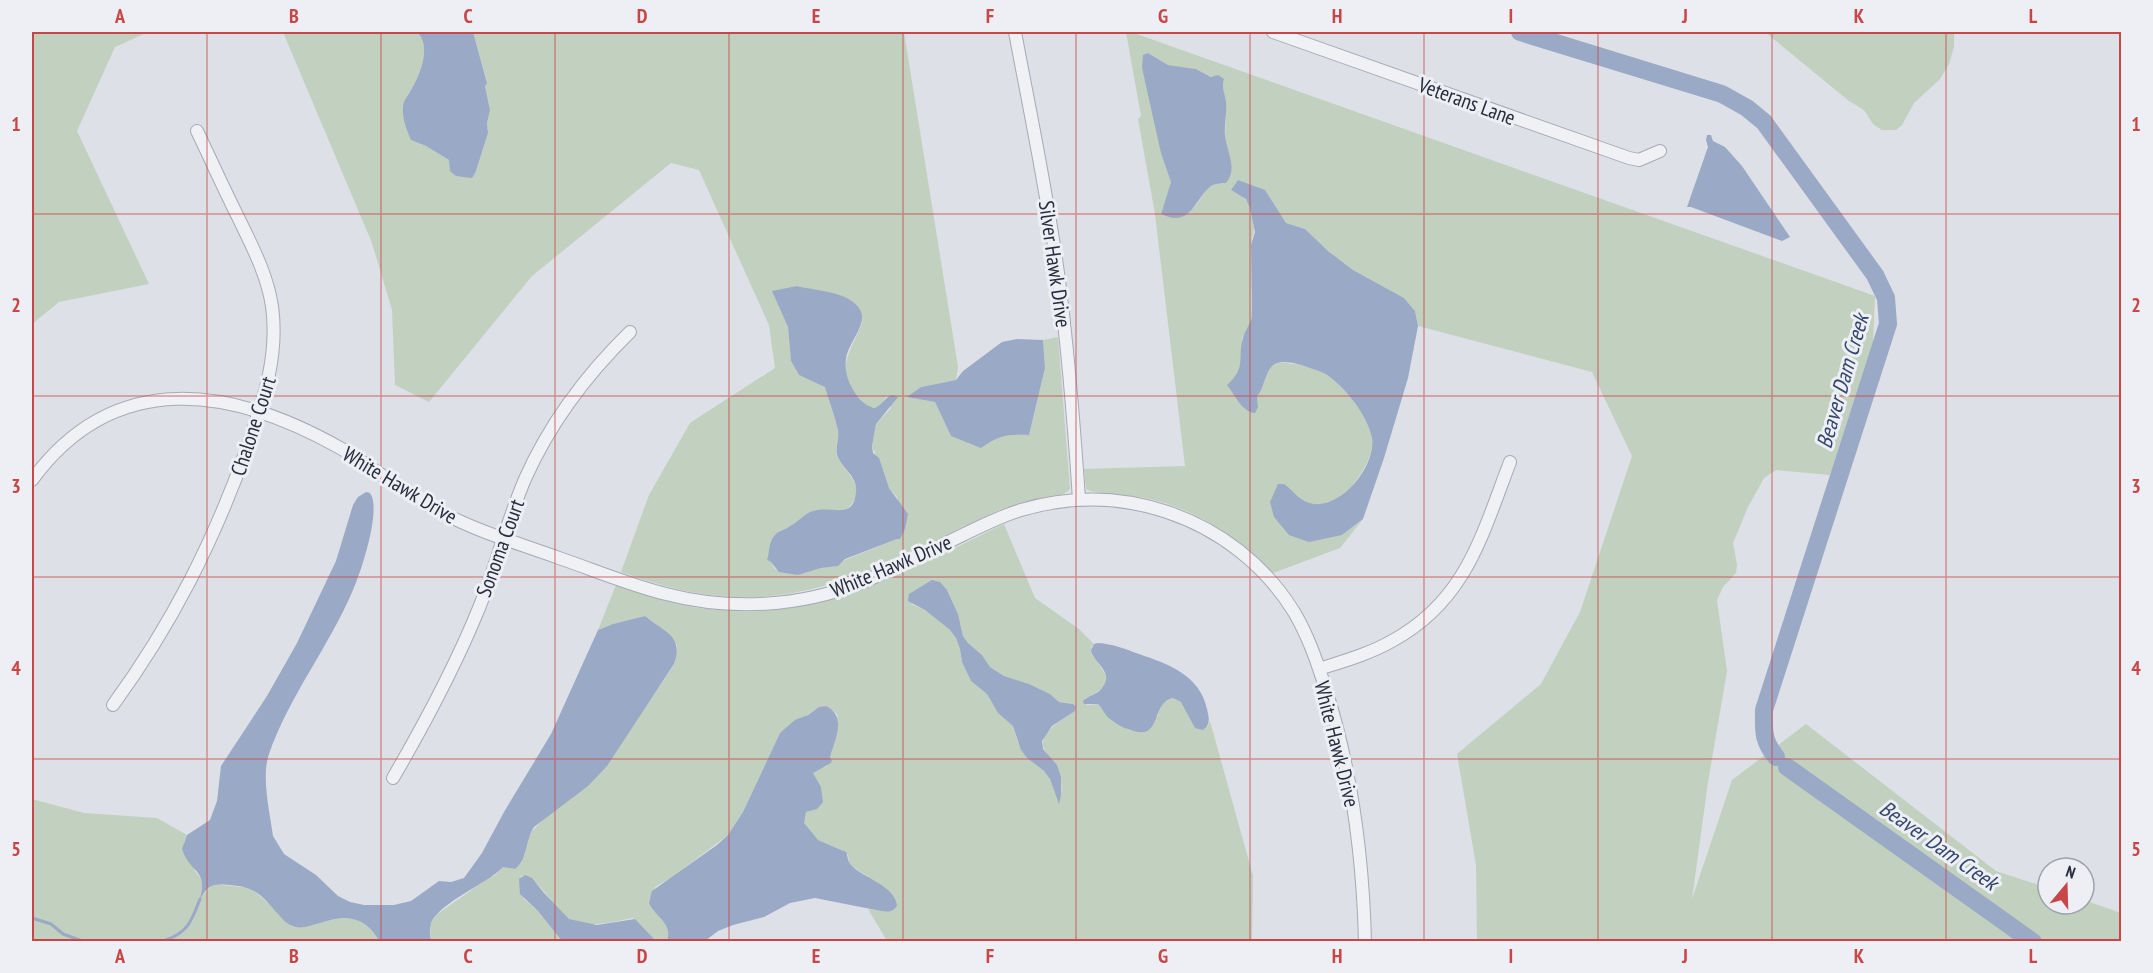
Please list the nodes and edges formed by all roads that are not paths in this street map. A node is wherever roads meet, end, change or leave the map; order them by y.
1 (1015, 32) edge
2 (1273, 32) edge
3 (197, 131) dead end
4 (1660, 151) dead end
5 (630, 332) dead end
6 (259, 412) junction
7 (1510, 462) dead end
8 (32, 480) edge
9 (1079, 500) junction
10 (504, 539) junction
11 (1319, 669) junction
12 (113, 705) dead end
13 (393, 778) dead end
14 (1365, 942) edge

1 - 9 street, Silver Hawk Drive
2 - 4 street, Veterans Lane
3 - 6 street, Chalone Court
5 - 10 street, Sonoma Court
6 - 8 street, White Hawk Drive
6 - 10 street, White Hawk Drive
6 - 12 street, Chalone Court
7 - 11 street
9 - 10 street, White Hawk Drive
9 - 11 street, White Hawk Drive
10 - 13 street, Sonoma Court
11 - 14 street, White Hawk Drive

